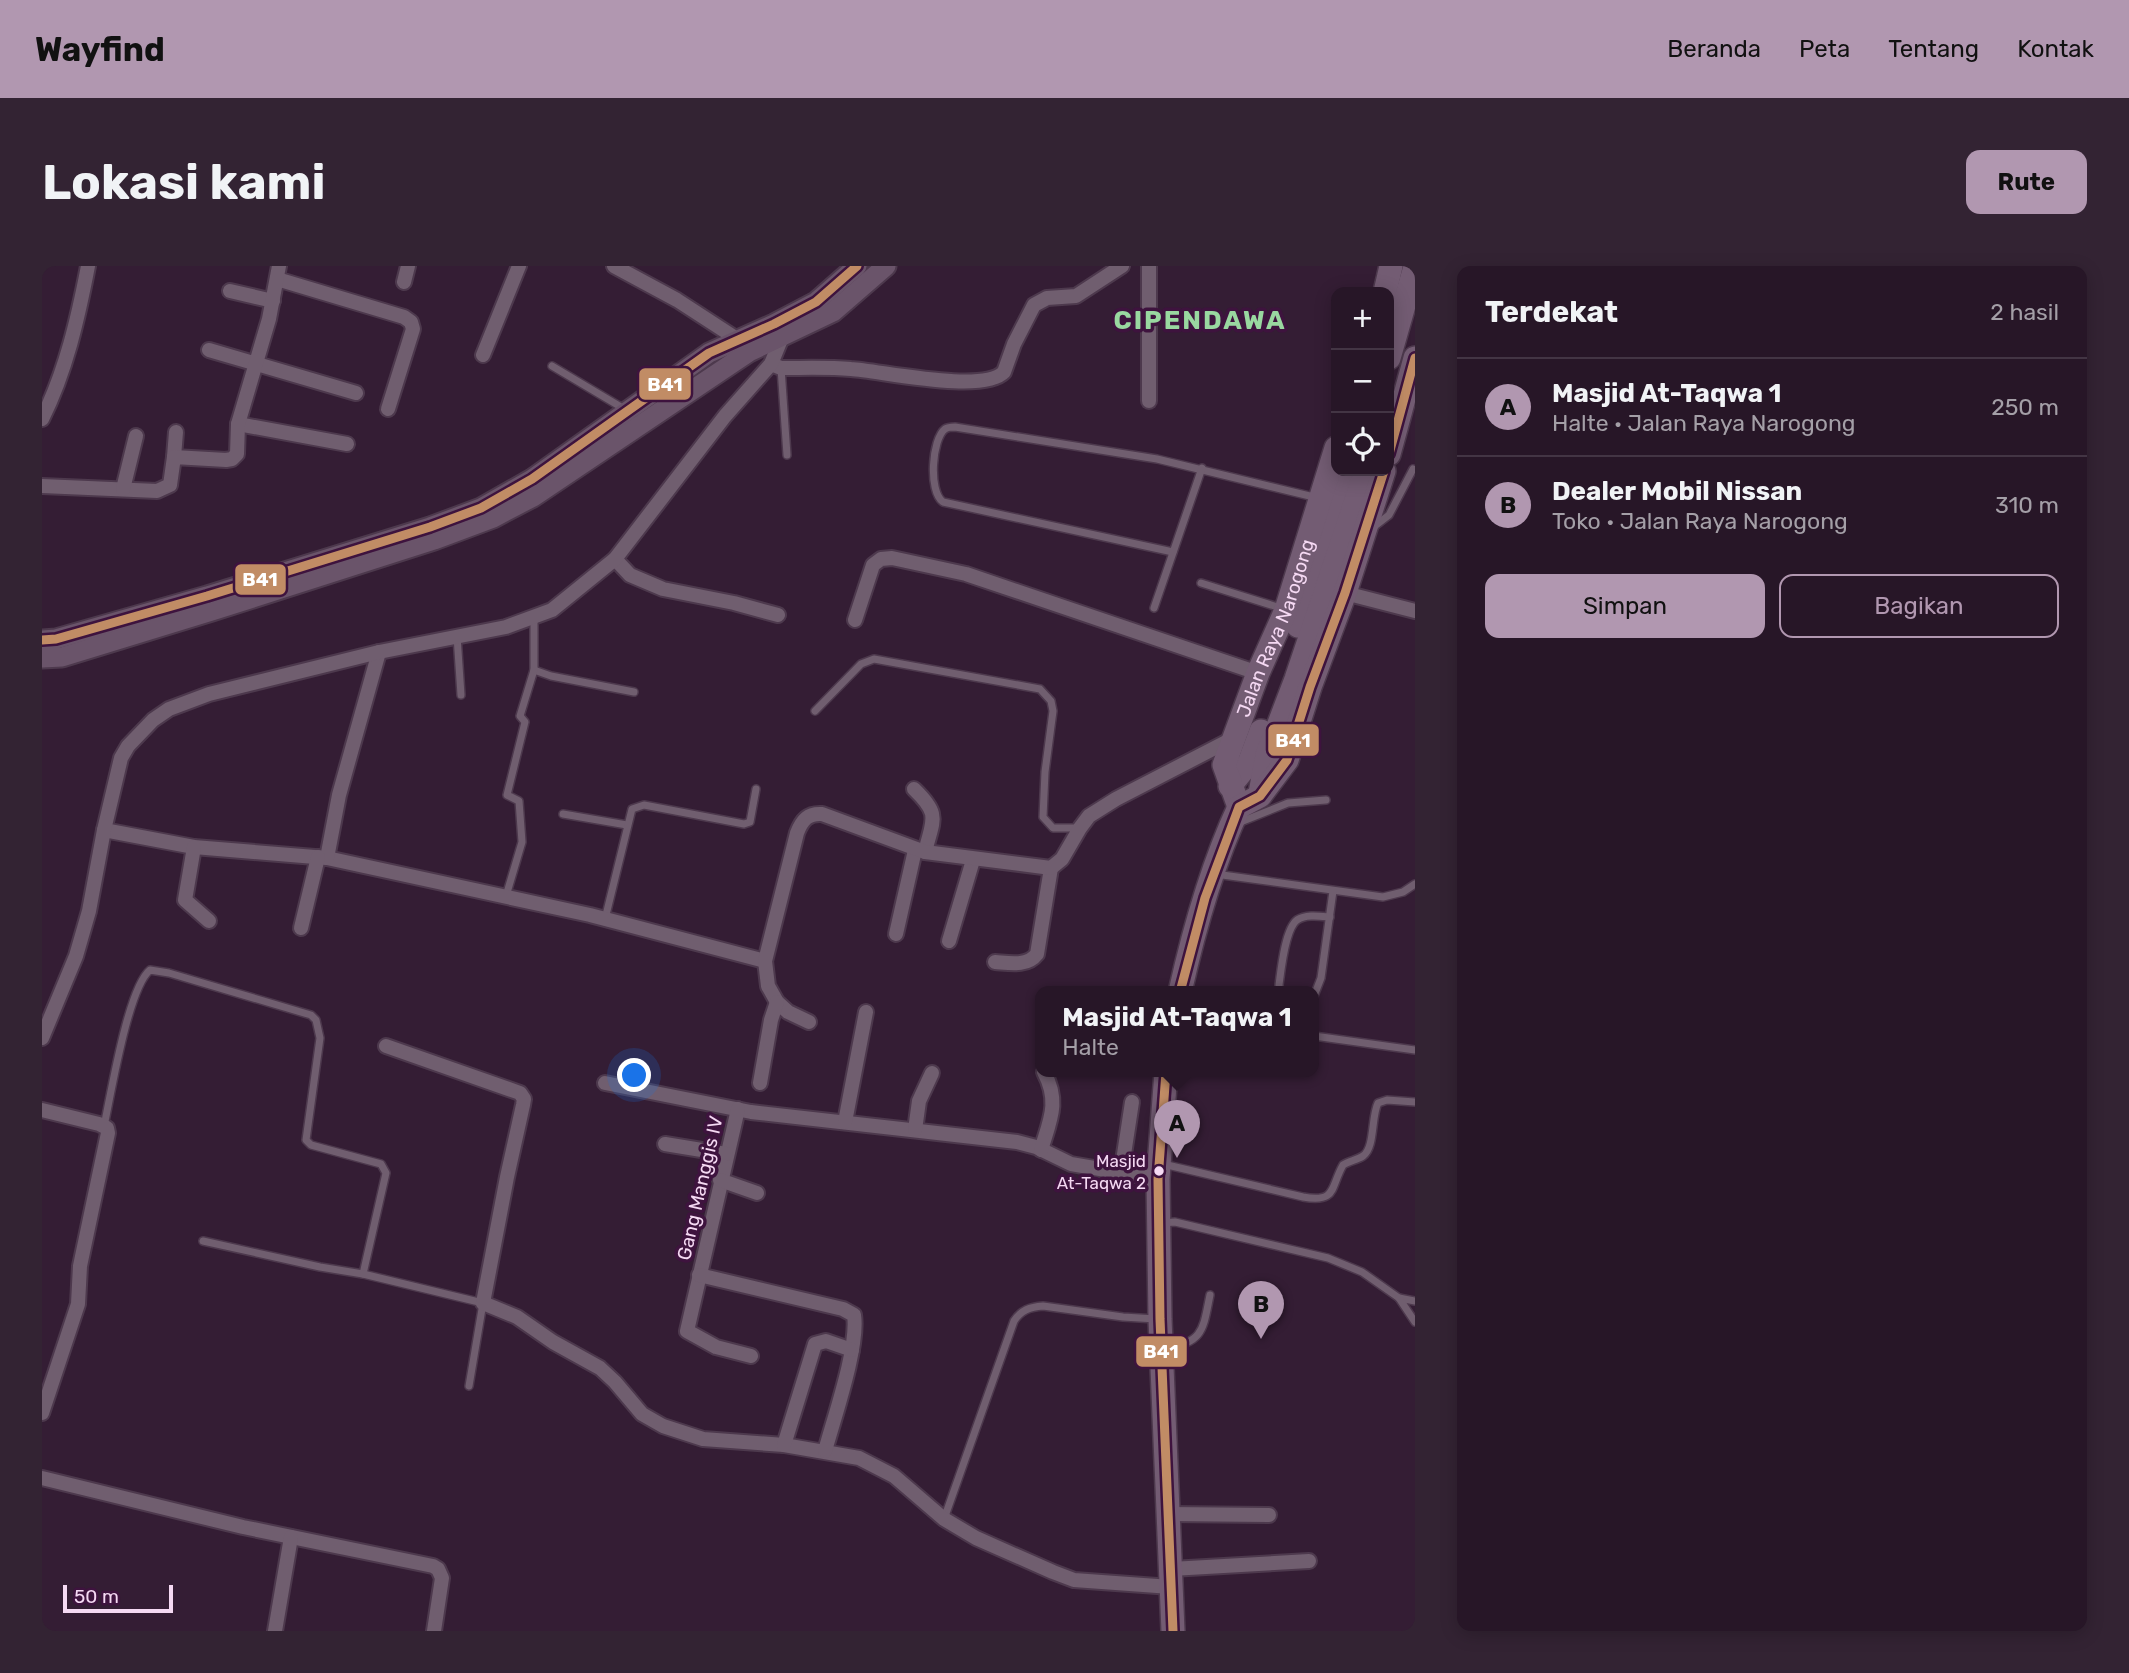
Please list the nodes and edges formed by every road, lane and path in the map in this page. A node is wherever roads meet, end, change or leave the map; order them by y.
1 (88, 266) edge
2 (408, 266) edge
3 (519, 266) edge
4 (614, 266) edge
5 (857, 266) edge
6 (886, 266) edge
7 (1122, 266) edge
8 (1149, 266) edge
9 (1391, 266) edge
10 (1415, 267) edge
11 (641, 272) edge
12 (278, 273) edge
13 (404, 282) dead end
14 (1386, 287) edge
15 (230, 291) dead end
16 (273, 301) junction
17 (1415, 316) edge
18 (778, 330) junction
19 (737, 339) junction
20 (209, 350) dead end
21 (1391, 350) edge
22 (484, 355) dead end
23 (1415, 358) edge
24 (255, 365) junction
25 (552, 366) dead end
26 (776, 366) junction
27 (356, 393) dead end
28 (1403, 396) edge
29 (1149, 401) dead end
30 (388, 409) dead end
31 (626, 410) junction
32 (42, 419) edge
33 (239, 424) junction
34 (176, 432) dead end
35 (1394, 433) edge
36 (136, 436) dead end
37 (347, 444) dead end
38 (787, 455) dead end
39 (174, 457) junction
40 (1202, 468) junction
41 (1413, 470) dead end
42 (1336, 476) edge
43 (1347, 476) edge
44 (1362, 476) edge
45 (1382, 476) edge
46 (42, 486) edge
47 (122, 489) junction
48 (1337, 504) junction
49 (432, 533) junction
50 (1364, 533) junction
51 (1173, 552) junction
52 (615, 559) junction
53 (1201, 583) dead end
54 (1345, 593) junction
55 (210, 604) junction
56 (1154, 608) dead end
57 (1286, 610) junction
58 (1415, 611) edge
59 (778, 615) dead end
60 (534, 618) junction
61 (855, 620) dead end
62 (457, 636) junction
63 (42, 640) edge
64 (379, 652) junction
65 (42, 658) edge
66 (534, 670) junction
67 (1258, 673) junction
68 (634, 692) dead end
69 (461, 695) dead end
70 (815, 711) dead end
71 (1234, 737) junction
72 (756, 789) dead end
73 (914, 789) dead end
74 (1260, 796) junction
75 (1326, 800) dead end
76 (1233, 806) junction
77 (563, 814) dead end
78 (627, 825) junction
79 (1080, 828) junction
80 (103, 830) junction
81 (194, 846) junction
82 (920, 851) junction
83 (322, 857) junction
84 (973, 860) junction
85 (1051, 869) junction
86 (1213, 874) junction
87 (1415, 884) edge
88 (1333, 891) junction
89 (506, 897) junction
90 (1329, 917) junction
91 (605, 919) junction
92 (209, 921) dead end
93 (301, 928) dead end
94 (896, 934) dead end
95 (949, 942) dead end
96 (765, 961) junction
97 (995, 962) dead end
98 (1181, 986) edge
99 (1279, 986) edge
100 (1318, 986) edge
101 (777, 1002) junction
102 (866, 1012) dead end
103 (808, 1022) dead end
104 (1319, 1037) edge
105 (42, 1038) edge
106 (386, 1046) dead end
107 (1415, 1050) edge
108 (932, 1073) dead end
109 (1046, 1077) edge
110 (1166, 1077) edge
111 (605, 1083) dead end
112 (760, 1083) dead end
113 (1132, 1102) dead end
114 (1415, 1102) edge
115 (737, 1109) junction
116 (42, 1110) edge
117 (845, 1122) junction
118 (104, 1126) junction
119 (915, 1130) junction
120 (665, 1144) dead end
121 (1041, 1150) junction
122 (726, 1154) junction
123 (1159, 1171) junction
124 (1121, 1174) junction
125 (720, 1180) junction
126 (757, 1193) dead end
127 (1160, 1223) junction
128 (203, 1241) dead end
129 (363, 1274) junction
130 (699, 1275) junction
131 (1210, 1295) dead end
132 (1399, 1298) junction
133 (1415, 1301) edge
134 (483, 1303) junction
135 (1160, 1319) junction
136 (1415, 1322) edge
137 (852, 1350) junction
138 (1161, 1350) junction
139 (751, 1356) dead end
140 (469, 1386) dead end
141 (42, 1413) edge
142 (784, 1445) junction
143 (825, 1451) junction
144 (42, 1478) edge
145 (1168, 1514) junction
146 (1269, 1515) dead end
147 (944, 1519) junction
148 (291, 1537) junction
149 (1309, 1561) dead end
150 (1171, 1578) junction
151 (275, 1631) edge
152 (434, 1631) edge
153 (1173, 1631) edge

1 - 32 street
2 - 13 street
3 - 22 street
4 - 11 street
5 - 18 main road
6 - 18 main road
7 - 26 street
8 - 29 street
9 - 14 main road
10 - 21 main road
11 - 19 street
12 - 16 street
12 - 30 street
15 - 16 street
16 - 24 street
17 - 28 main road
18 - 19 main road
18 - 26 street
18 - 49 main road
19 - 31 main road
20 - 24 street
23 - 28 main road
24 - 27 street
24 - 33 street
25 - 31 lane
26 - 38 lane
26 - 52 street
28 - 35 main road
31 - 49 main road
33 - 37 street
33 - 39 street
34 - 39 street
36 - 47 street
39 - 47 street
40 - 48 lane
40 - 51 lane
40 - 51 lane
41 - 50 lane
42 - 48 main road, Jalan Raya Narogong
43 - 48 main road
44 - 48 main road
45 - 50 main road
46 - 47 street
48 - 57 main road, Jalan Raya Narogong
48 - 74 main road
48 - 76 main road
49 - 55 main road
50 - 54 main road
51 - 56 lane
52 - 59 street
52 - 60 street
53 - 57 lane
54 - 58 street
54 - 74 main road
55 - 63 main road
55 - 65 main road
57 - 67 main road, Jalan Raya Narogong
60 - 62 street
60 - 66 lane
61 - 67 street
62 - 64 street
62 - 69 lane
64 - 80 street
64 - 83 street
66 - 68 lane
66 - 89 lane
67 - 71 main road, Jalan Raya Narogong
70 - 79 lane
71 - 76 main road, Jalan Raya Narogong
71 - 79 street
72 - 78 lane
73 - 82 street
74 - 76 main road
75 - 76 lane
76 - 86 main road, Jalan Raya Narogong
77 - 78 lane
78 - 91 lane
79 - 85 street
80 - 81 street
80 - 105 street
81 - 83 street
81 - 92 street
82 - 84 street
82 - 94 street
82 - 96 street
83 - 89 street
83 - 93 street
84 - 85 street
84 - 95 street
85 - 97 street
86 - 88 lane
86 - 98 main road, Jalan Raya Narogong
87 - 88 lane
88 - 90 lane
89 - 91 street
90 - 99 lane
90 - 100 lane
91 - 96 street
96 - 101 street
101 - 103 street
101 - 112 street
102 - 117 street
104 - 107 lane
106 - 134 street
108 - 119 street
109 - 121 street
110 - 123 main road
111 - 115 street
113 - 124 street
114 - 123 lane
115 - 117 street
115 - 122 street, Gang Manggis IV
116 - 118 street
117 - 119 street
118 - 129 lane
118 - 141 street
119 - 121 street
120 - 122 street
121 - 124 street
122 - 125 street, Gang Manggis IV
123 - 124 street
123 - 127 main road
125 - 126 street
125 - 130 street, Gang Manggis IV
127 - 132 lane
127 - 135 main road
128 - 129 lane
129 - 134 lane
130 - 137 street, Gang Manggis IV
130 - 139 street, Gang Manggis IV
131 - 138 lane
132 - 133 lane
132 - 136 lane
134 - 140 lane
134 - 142 street
135 - 138 main road
135 - 147 lane
137 - 142 street
137 - 143 street, Gang Manggis IV
138 - 145 main road
142 - 143 street
143 - 147 street
144 - 148 street
145 - 146 street
145 - 150 main road
147 - 150 street
148 - 151 street
148 - 152 street
149 - 150 street
150 - 153 main road

